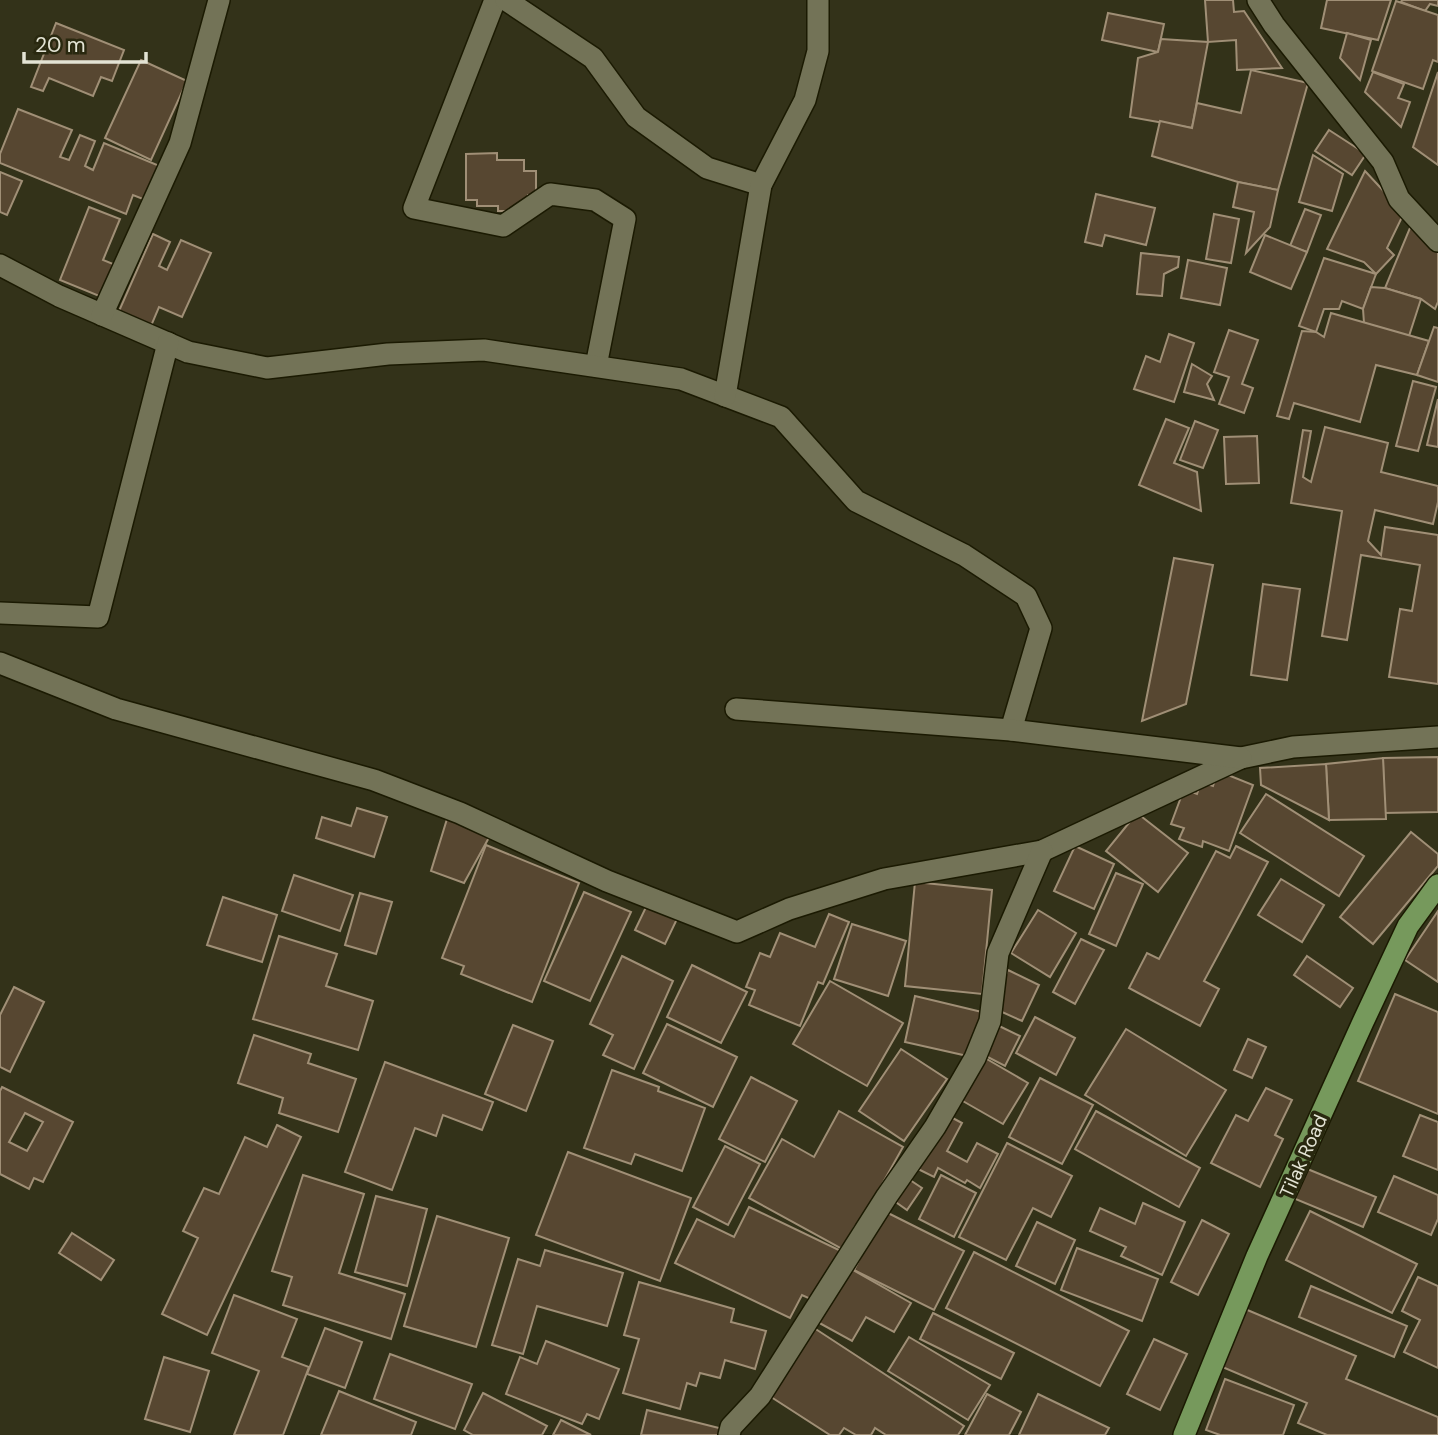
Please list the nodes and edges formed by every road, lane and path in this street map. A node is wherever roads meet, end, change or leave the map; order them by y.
1 (219, 0) edge
2 (495, 0) edge
3 (506, 0) edge
4 (818, 0) edge
5 (1258, 0) edge
6 (761, 185) junction
7 (1438, 241) edge
8 (0, 265) edge
9 (102, 315) junction
10 (168, 343) junction
11 (596, 366) junction
12 (725, 396) junction
13 (0, 613) edge
14 (0, 663) edge
15 (736, 709) dead end
16 (1011, 730) junction
17 (1438, 737) edge
18 (1241, 758) junction
19 (1041, 851) junction
20 (1438, 885) edge
21 (729, 1435) edge
22 (1184, 1435) edge

1 - 9 street
2 - 11 street
3 - 6 street
4 - 6 street
5 - 7 street
6 - 12 street
8 - 9 street
9 - 10 street
10 - 11 street
10 - 13 street
11 - 12 street
12 - 16 street
14 - 19 street
15 - 16 street
16 - 18 street
17 - 18 street
18 - 19 street
19 - 21 street
20 - 22 main road, Tilak Road

